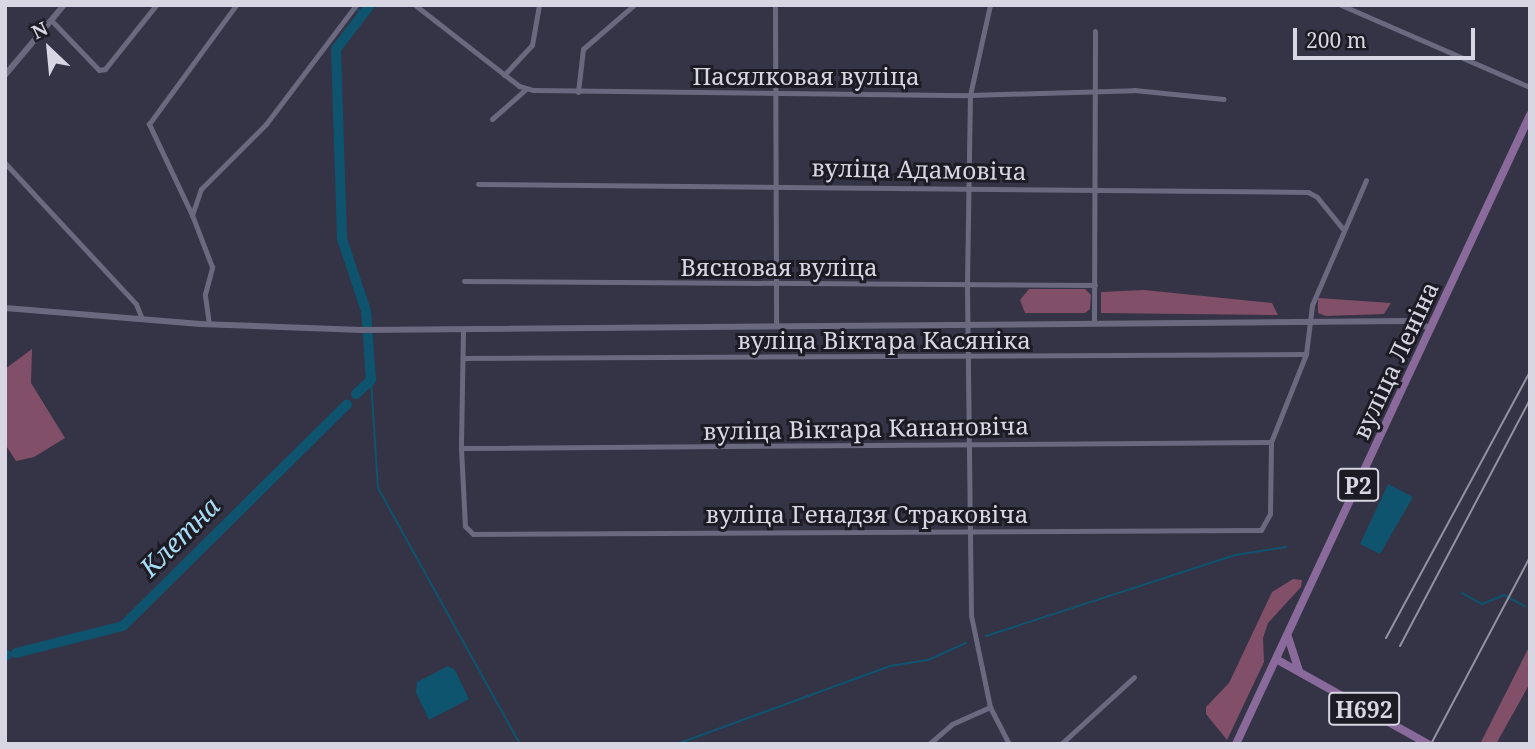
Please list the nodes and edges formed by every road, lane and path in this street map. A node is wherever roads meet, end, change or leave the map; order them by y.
1 (64, 5) edge
2 (156, 5) edge
3 (236, 5) edge
4 (356, 5) edge
5 (415, 5) edge
6 (539, 5) edge
7 (634, 5) edge
8 (775, 5) edge
9 (990, 5) edge
10 (1345, 6) edge
11 (51, 20) junction
12 (1095, 31) dead end
13 (5, 75) edge
14 (504, 75) junction
15 (1530, 87) edge
16 (526, 89) junction
17 (578, 92) junction
18 (774, 93) junction
19 (1096, 93) junction
20 (970, 95) junction
21 (1224, 99) dead end
22 (1530, 115) edge
23 (492, 119) dead end
24 (5, 163) edge
25 (1366, 180) dead end
26 (478, 184) dead end
27 (775, 185) junction
28 (969, 187) junction
29 (1094, 188) junction
30 (192, 215) junction
31 (1343, 229) junction
32 (464, 281) dead end
33 (967, 284) junction
34 (1095, 285) junction
35 (775, 286) junction
36 (5, 307) edge
37 (142, 319) junction
38 (968, 322) junction
39 (1094, 322) junction
40 (776, 323) junction
41 (1310, 323) junction
42 (209, 324) junction
43 (1431, 328) junction
44 (463, 329) junction
45 (1306, 354) junction
46 (463, 358) junction
47 (971, 358) junction
48 (1271, 442) junction
49 (972, 443) junction
50 (461, 448) junction
51 (971, 530) junction
52 (1288, 633) junction
53 (1276, 659) junction
54 (1301, 673) junction
55 (1134, 677) dead end
56 (990, 707) junction
57 (929, 744) edge
58 (1009, 744) edge
59 (1061, 744) edge
60 (1236, 744) edge
61 (1427, 744) edge

1 - 11 street
2 - 11 street
3 - 30 street
4 - 30 street
5 - 14 street, Пасялковая вуліца
6 - 14 street
7 - 17 street
8 - 18 street
9 - 20 street
10 - 15 street
11 - 13 street
12 - 19 street
14 - 16 street, Пасялковая вуліца
16 - 17 street, Пасялковая вуліца
16 - 23 street
17 - 18 street, Пасялковая вуліца
18 - 20 street, Пасялковая вуліца
18 - 27 street
19 - 20 street, Пасялковая вуліца
19 - 21 street, Пасялковая вуліца
19 - 29 street
20 - 28 street
22 - 43 main road, вуліца Леніна / Р2
24 - 37 street
25 - 31 street
26 - 27 street, вуліца Адамовіча
27 - 28 street, вуліца Адамовіча
27 - 35 street
28 - 29 street, вуліца Адамовіча
28 - 33 street
29 - 31 street, вуліца Адамовіча
29 - 34 street
30 - 42 street
31 - 41 street
32 - 35 street, Вясновая вуліца
33 - 34 street, Вясновая вуліца
33 - 35 street, Вясновая вуліца
33 - 38 street
34 - 39 street
35 - 40 street
36 - 37 street
37 - 42 street
38 - 39 street
38 - 40 street
38 - 47 street
39 - 41 street
40 - 44 street
41 - 43 street
41 - 45 street
42 - 44 street
43 - 52 main road, вуліца Леніна / Р2
44 - 46 street
45 - 47 street, вуліца Віктара Касяніка
45 - 48 street
46 - 47 street, вуліца Віктара Касяніка
46 - 50 street
47 - 49 street
48 - 49 street, вуліца Віктара Канановіча
48 - 51 street, вуліца Генадзя Страковіча
49 - 50 street, вуліца Віктара Канановіча
49 - 51 street
50 - 51 street, вуліца Генадзя Страковіча
51 - 56 street
52 - 53 main road, вуліца Леніна / Р2
52 - 54 main road
53 - 54 main road, Н692
53 - 60 main road, Р2
54 - 61 main road, Н692
55 - 59 street
56 - 57 street
56 - 58 street

